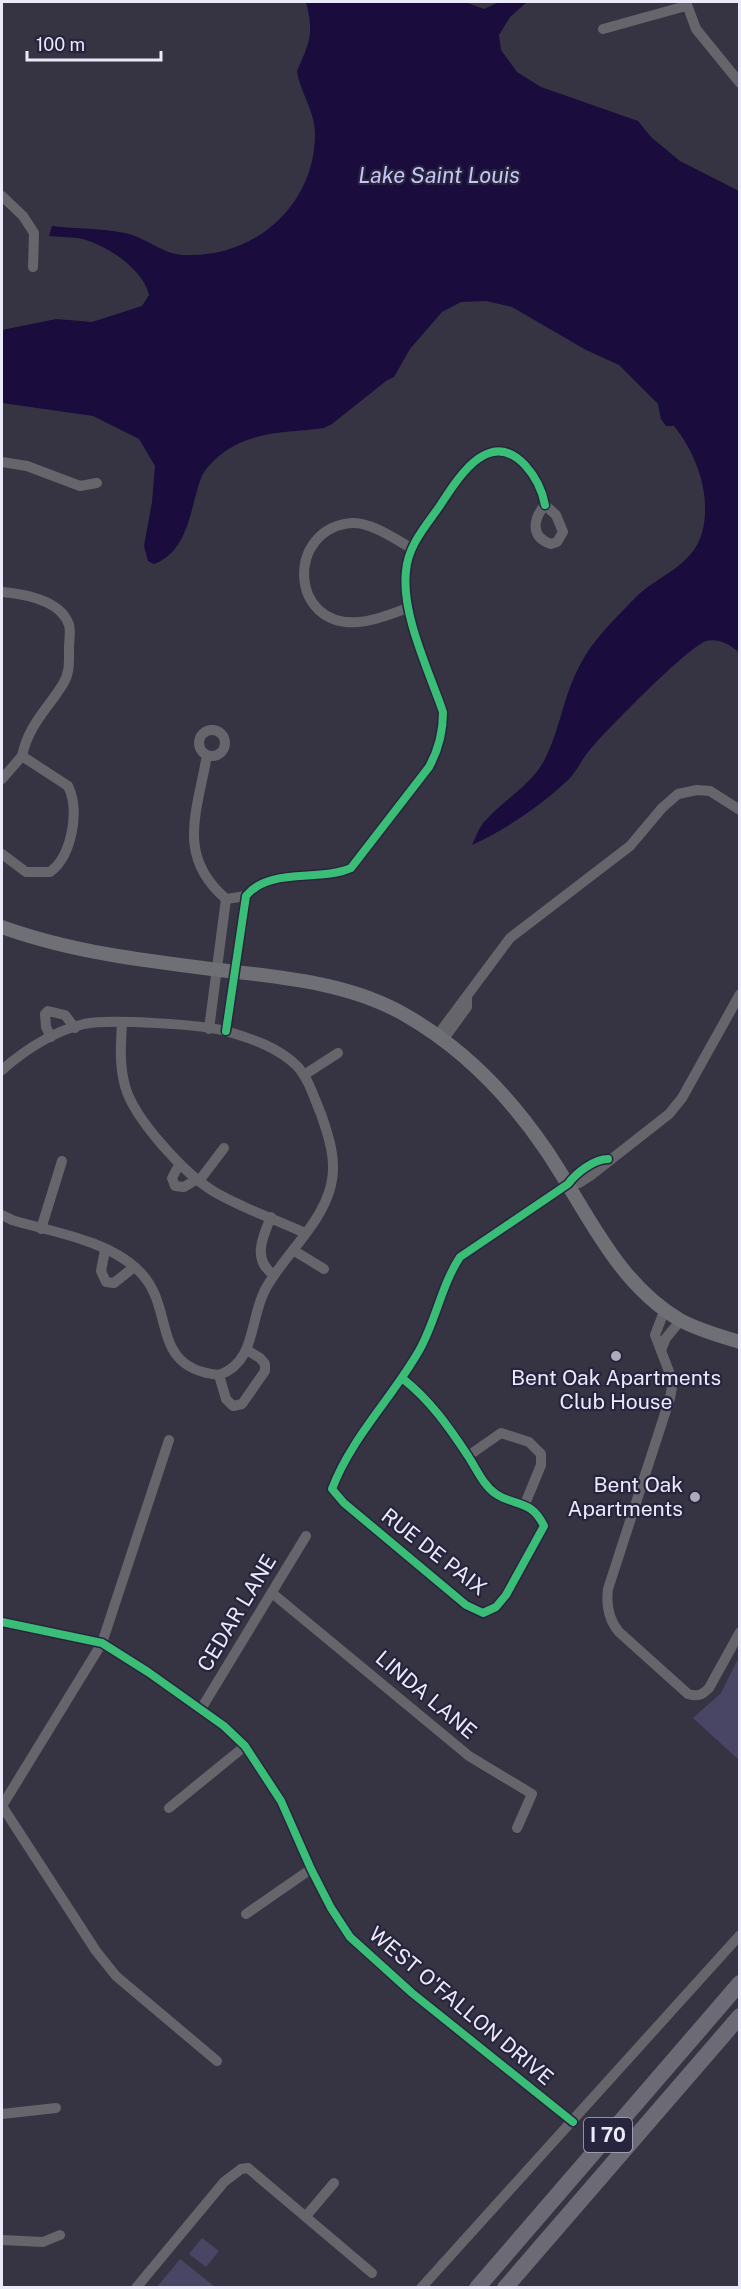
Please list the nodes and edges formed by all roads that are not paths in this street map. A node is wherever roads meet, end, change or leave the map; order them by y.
1 (686, 4) edge
2 (603, 29) dead end
3 (740, 83) edge
4 (2, 196) edge
5 (33, 267) dead end
6 (2, 462) edge
7 (97, 483) dead end
8 (545, 505) dead end
9 (411, 548) junction
10 (2, 592) edge
11 (408, 608) junction
12 (207, 755) dead end
13 (22, 756) junction
14 (2, 779) edge
15 (740, 810) edge
16 (2, 854) edge
17 (246, 896) junction
18 (226, 899) junction
19 (2, 927) edge
20 (217, 970) junction
21 (234, 971) junction
22 (740, 994) edge
23 (122, 1022) junction
24 (75, 1028) junction
25 (209, 1029) junction
26 (226, 1031) junction
27 (51, 1037) junction
28 (440, 1038) junction
29 (338, 1053) dead end
30 (2, 1070) edge
31 (304, 1075) junction
32 (224, 1148) dead end
33 (62, 1161) dead end
34 (179, 1165) junction
35 (198, 1180) junction
36 (568, 1184) junction
37 (2, 1215) edge
38 (271, 1218) junction
39 (41, 1229) junction
40 (305, 1233) junction
41 (105, 1250) junction
42 (292, 1250) junction
43 (134, 1267) junction
44 (324, 1269) dead end
45 (274, 1275) junction
46 (665, 1309) junction
47 (681, 1320) junction
48 (740, 1342) edge
49 (247, 1350) junction
50 (661, 1350) junction
51 (219, 1375) junction
52 (402, 1378) junction
53 (169, 1440) dead end
54 (468, 1456) junction
55 (525, 1504) junction
56 (306, 1536) dead end
57 (272, 1593) junction
58 (2, 1622) edge
59 (740, 1632) edge
60 (102, 1643) junction
61 (201, 1710) junction
62 (244, 1746) junction
63 (2, 1806) edge
64 (169, 1808) dead end
65 (517, 1828) dead end
66 (311, 1869) junction
67 (246, 1914) dead end
68 (740, 1935) edge
69 (740, 1983) edge
70 (740, 2016) edge
71 (217, 2061) dead end
72 (56, 2109) dead end
73 (2, 2114) edge
74 (573, 2122) junction
75 (334, 2183) dead end
76 (306, 2216) junction
77 (60, 2235) dead end
78 (2, 2240) edge
79 (372, 2273) dead end
80 (136, 2288) edge
81 (421, 2288) edge
82 (477, 2288) edge
83 (505, 2288) edge

1 - 2 street
1 - 3 street
4 - 5 street
6 - 7 street
8 - 9 street
9 - 11 street
9 - 11 street
10 - 13 street
11 - 17 street
12 - 18 street
13 - 14 street
13 - 16 street
15 - 28 street
17 - 18 street
17 - 21 street
18 - 20 street
19 - 20 main road
20 - 21 main road
20 - 25 street
21 - 26 street
21 - 28 main road
22 - 36 street, RUE DE PAIX
23 - 24 street
23 - 25 street
23 - 34 street
24 - 27 street
24 - 27 street
25 - 26 street
26 - 31 street
27 - 30 street
28 - 36 main road
29 - 31 street
31 - 40 street
32 - 35 street
33 - 39 street
34 - 35 street
34 - 35 street
35 - 38 street
36 - 46 main road
36 - 52 street, RUE DE PAIX
37 - 39 street
38 - 40 street
38 - 45 street
39 - 41 street
40 - 42 street
41 - 43 street
41 - 43 street
42 - 44 street
42 - 45 street
43 - 51 street
45 - 49 street
46 - 47 main road
46 - 50 street
47 - 48 main road
47 - 50 street
49 - 51 street
49 - 51 street
50 - 59 street
52 - 54 street, RUE DE PAIX
52 - 55 street, RUE DE PAIX
53 - 60 street
54 - 55 street, RUE DE PAIX
54 - 55 street
56 - 57 street, CEDAR LANE
57 - 61 street, CEDAR LANE
57 - 65 street, LINDA LANE
58 - 60 street, WEST O'FALLON DRIVE
60 - 61 street, WEST O'FALLON DRIVE
60 - 63 street
61 - 62 street, WEST O'FALLON DRIVE
62 - 64 street
62 - 66 street, WEST O'FALLON DRIVE
63 - 71 street
66 - 67 street
66 - 74 street, WEST O'FALLON DRIVE
68 - 74 street
69 - 82 highway, I 70
70 - 83 highway, I 70
72 - 73 street
74 - 81 street
75 - 76 street
76 - 79 street
76 - 80 street
77 - 78 street

